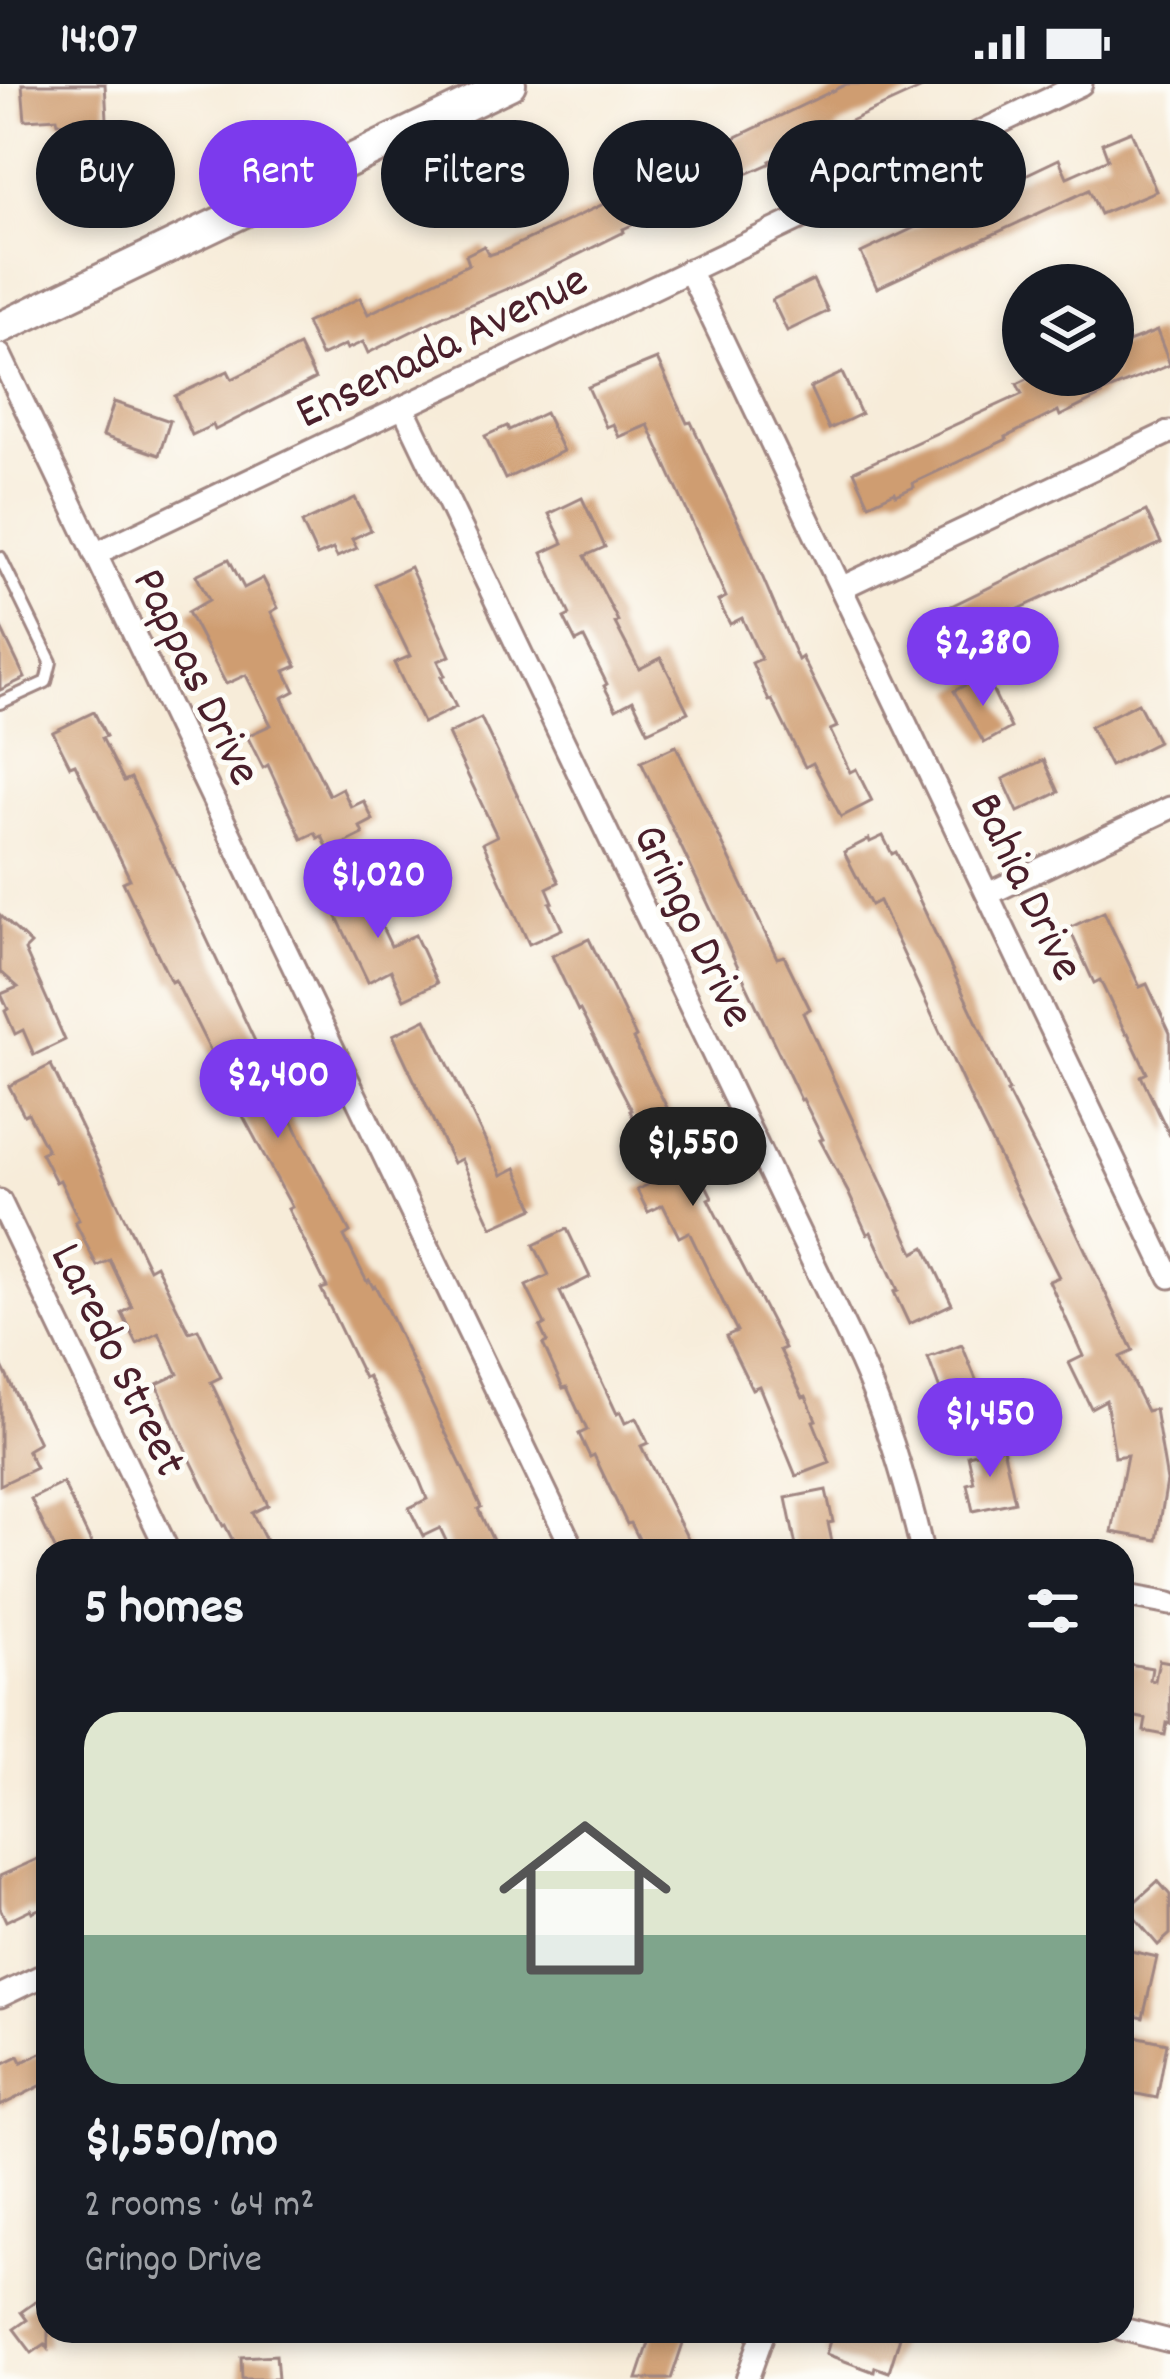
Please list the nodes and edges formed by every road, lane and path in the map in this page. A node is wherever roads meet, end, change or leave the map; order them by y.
1 (510, 84) edge
2 (1082, 84) edge
3 (689, 270) junction
4 (0, 328) edge
5 (0, 355) edge
6 (403, 407) junction
7 (1170, 432) edge
8 (95, 554) junction
9 (0, 557) edge
10 (841, 588) junction
11 (0, 704) edge
12 (1170, 808) edge
13 (988, 894) junction
14 (0, 1201) edge
15 (1170, 1277) edge
16 (162, 1539) edge
17 (568, 1539) edge
18 (919, 1539) edge
19 (1134, 1597) edge
20 (1170, 1604) edge
21 (36, 1979) edge
22 (0, 1996) edge
23 (1134, 2332) edge
24 (1170, 2341) edge
25 (760, 2343) edge
26 (747, 2379) edge

1 - 4 main road
2 - 3 street, Ensenada Avenue
3 - 6 street, Ensenada Avenue
3 - 10 street, Bahia Drive
5 - 8 street, Pappas Drive
6 - 8 street, Ensenada Avenue
6 - 18 street, Gringo Drive
7 - 10 street
8 - 17 street, Pappas Drive
9 - 11 lane
10 - 13 street, Bahia Drive
12 - 13 street
13 - 15 street, Bahia Drive
14 - 16 street, Laredo Street
19 - 20 street
21 - 22 street
23 - 24 street
25 - 26 street

